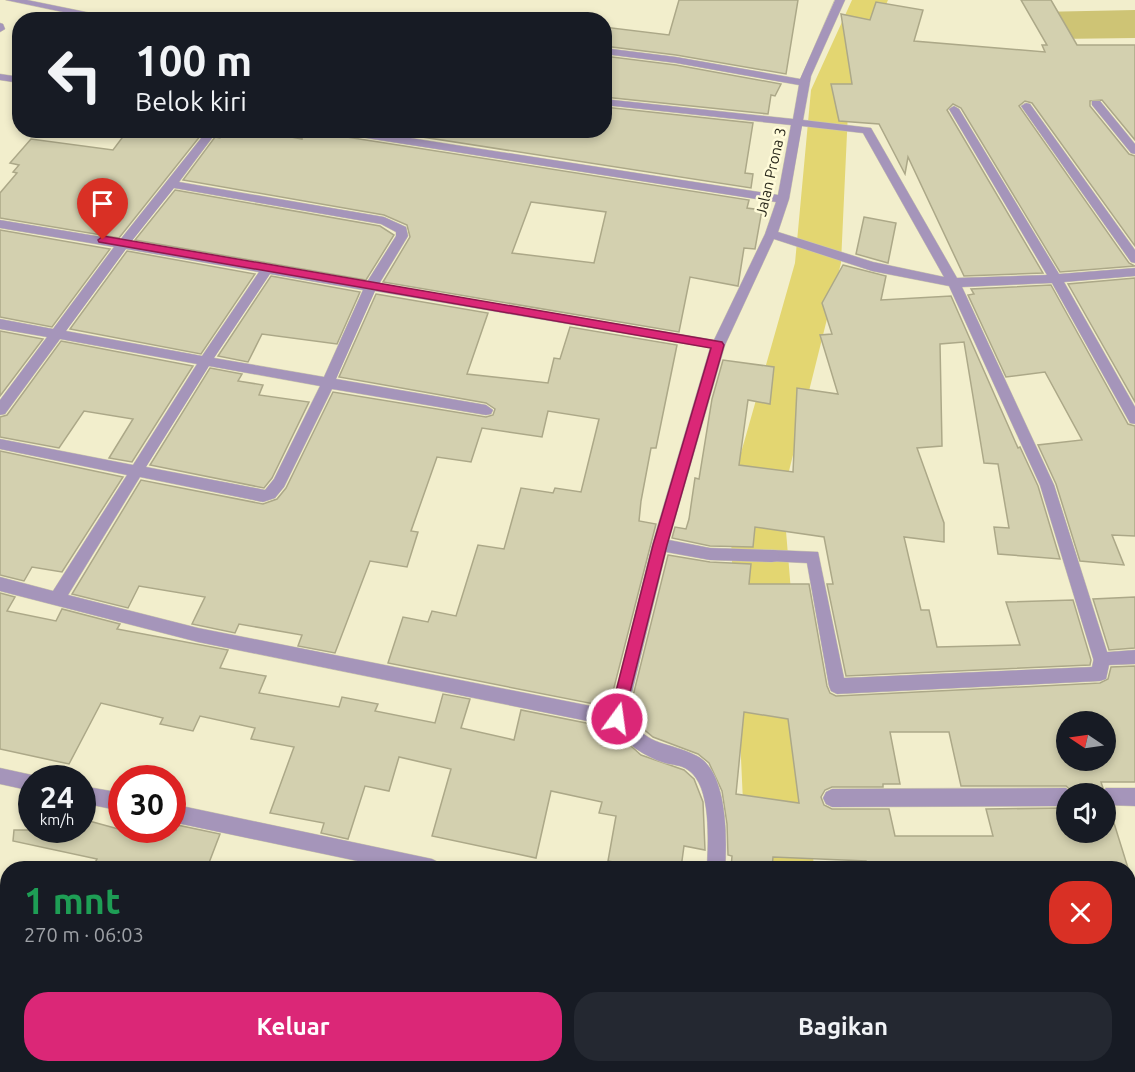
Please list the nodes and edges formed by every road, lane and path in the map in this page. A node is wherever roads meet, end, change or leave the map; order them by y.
1 (11, 0) edge
2 (840, 0) edge
3 (76, 12) edge
4 (612, 52) edge
5 (805, 83) junction
6 (612, 103) edge
7 (1096, 103) dead end
8 (1026, 106) dead end
9 (954, 110) dead end
10 (798, 124) junction
11 (207, 138) edge
12 (386, 138) edge
13 (1135, 151) edge
14 (172, 184) junction
15 (783, 199) junction
16 (0, 224) edge
17 (771, 234) junction
18 (124, 243) junction
19 (1135, 259) edge
20 (268, 268) junction
21 (1135, 272) edge
22 (1056, 279) junction
23 (953, 281) junction
24 (371, 286) junction
25 (0, 324) edge
26 (58, 333) junction
27 (718, 345) junction
28 (206, 360) junction
29 (328, 383) junction
30 (0, 410) edge
31 (486, 410) dead end
32 (1135, 419) edge
33 (0, 444) edge
34 (137, 472) junction
35 (660, 545) junction
36 (0, 584) edge
37 (57, 598) junction
38 (1135, 657) edge
39 (1101, 658) junction
40 (617, 719) junction
41 (0, 776) edge
42 (18, 780) edge
43 (1056, 797) edge
44 (1116, 797) edge
45 (1135, 797) edge
46 (832, 798) dead end
47 (186, 816) edge
48 (399, 861) edge
49 (716, 861) edge

1 - 3 street
2 - 5 street, Jalan Prona 3
4 - 5 street
5 - 10 street, Jalan Prona 3
6 - 10 street
7 - 13 street
8 - 19 street
9 - 22 street
10 - 15 street, Jalan Prona 3
10 - 23 street
11 - 14 street
12 - 15 street
14 - 18 street
14 - 24 street
15 - 17 street, Jalan Prona 3
16 - 18 street
17 - 23 street
17 - 27 street, Jalan Prona 3
18 - 20 street
18 - 26 street
20 - 24 street
20 - 28 street
21 - 22 street
22 - 23 street
22 - 32 street
23 - 39 street
24 - 27 street
24 - 29 street
25 - 26 street
26 - 28 street
26 - 30 street
27 - 35 street, Jalan Prona 3
28 - 29 street
28 - 34 street
29 - 31 street
29 - 34 street
33 - 34 street
34 - 37 street
35 - 39 street
35 - 40 street, Jalan Prona 3
36 - 37 street
37 - 40 street
38 - 39 street
40 - 49 street
41 - 42 street
43 - 46 street
44 - 45 street
47 - 48 street

